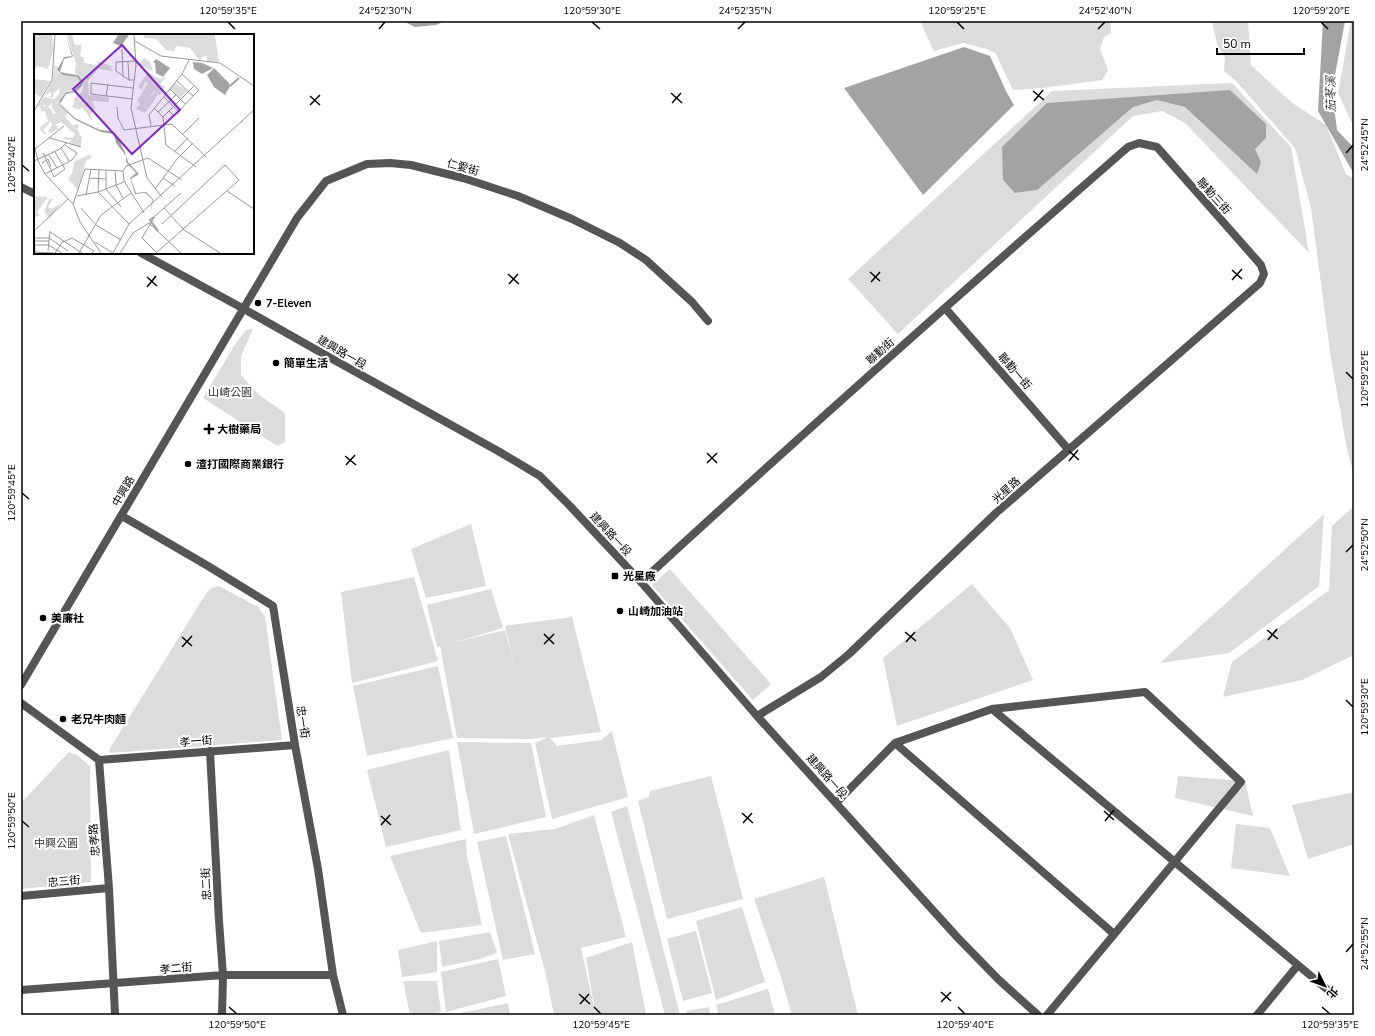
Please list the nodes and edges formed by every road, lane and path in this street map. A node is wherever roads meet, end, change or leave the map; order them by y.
1 (1139, 143) joint
2 (21, 187) edge
3 (34, 194) edge
4 (143, 254) edge
5 (1264, 274) joint
6 (945, 308) junction
7 (244, 309) junction
8 (708, 320) dead end
9 (1068, 449) junction
10 (122, 516) junction
11 (641, 582) junction
12 (21, 685) edge
13 (21, 703) edge
14 (992, 709) junction
15 (757, 716) junction
16 (894, 743) junction
17 (295, 745) junction
18 (210, 751) junction
19 (99, 760) junction
20 (836, 802) junction
21 (1174, 861) junction
22 (109, 888) junction
23 (21, 896) edge
24 (1114, 934) junction
25 (1298, 965) junction
26 (223, 975) junction
27 (333, 975) junction
28 (114, 984) junction
29 (21, 990) edge
30 (1329, 991) dead end
31 (115, 1015) edge
32 (222, 1015) edge
33 (343, 1015) edge
34 (1038, 1015) edge
35 (1047, 1015) edge
36 (1257, 1015) edge

1 - 5 street, 聯勤三街
1 - 6 street, 聯勤街
2 - 3 street
4 - 7 street, 建興路一段
5 - 9 street, 光星路
6 - 9 street, 聯勤一街
6 - 11 street, 聯勤街
7 - 8 street, 仁愛街
7 - 10 street, 中興路
7 - 11 street, 建興路一段
9 - 15 street, 光星路
10 - 12 street, 中興路
10 - 17 street, 忠一街
11 - 15 street, 建興路一段
13 - 19 street
14 - 16 street
14 - 21 street
14 - 21 street
15 - 20 street, 建興路一段
16 - 20 street
16 - 24 street
17 - 18 street, 孝一街
17 - 27 street, 忠一街
18 - 19 street, 孝一街
18 - 26 street, 忠二街
19 - 22 street, 忠孝路
20 - 34 street, 建興路一段
21 - 24 street
21 - 25 street
22 - 23 street, 忠三街
22 - 28 street, 忠孝路
24 - 35 street
25 - 30 street
25 - 36 street
26 - 27 street, 孝二街
26 - 28 street, 孝二街
26 - 32 street, 忠二街
27 - 33 street, 忠一街
28 - 29 street, 孝二街
28 - 31 street, 忠孝路

